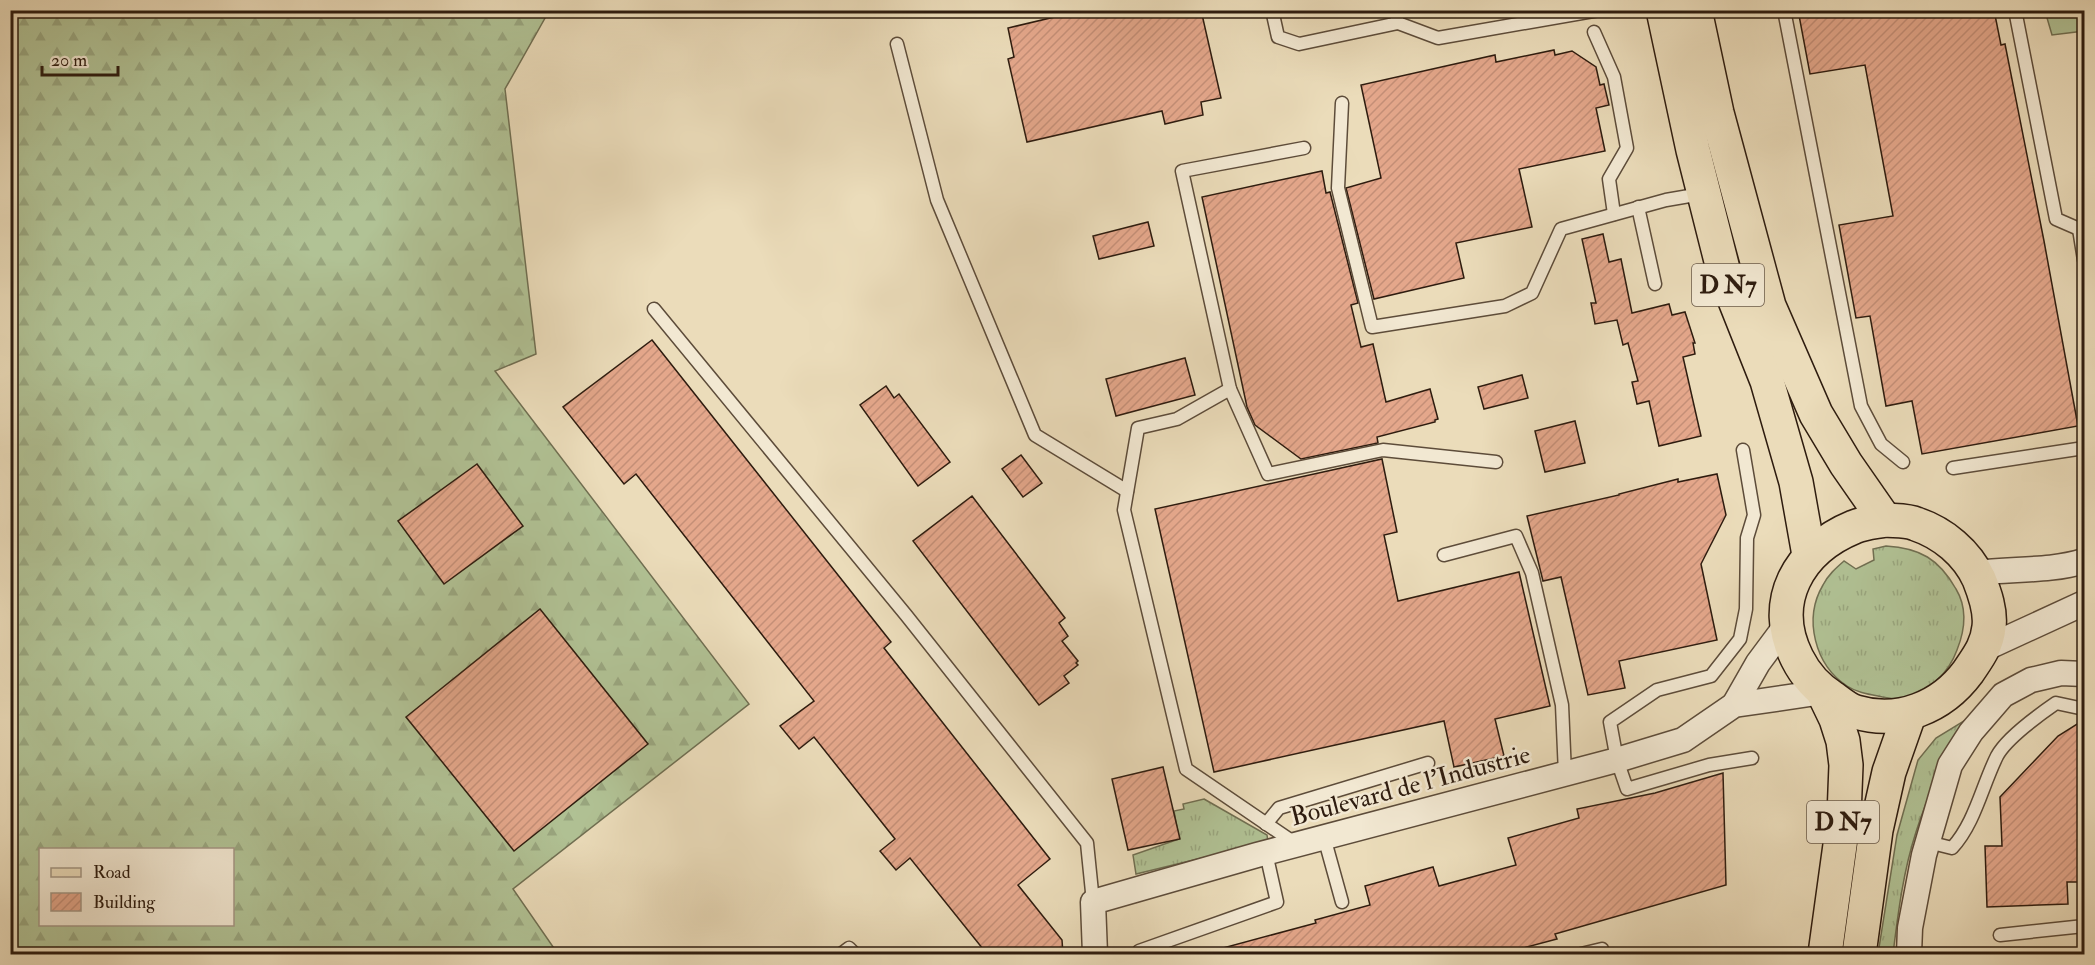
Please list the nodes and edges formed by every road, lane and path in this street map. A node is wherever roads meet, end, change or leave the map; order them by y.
1 (1272, 10) edge
2 (1395, 10) edge
3 (1599, 10) edge
4 (1663, 10) edge
5 (1695, 10) edge
6 (1784, 10) edge
7 (2015, 10) edge
8 (1583, 12) edge
9 (1398, 23) junction
10 (1594, 32) dead end
11 (897, 44) dead end
12 (1342, 103) dead end
13 (1304, 148) dead end
14 (1704, 194) junction
15 (1638, 207) junction
16 (1614, 214) junction
17 (2082, 228) edge
18 (2085, 260) edge
19 (1655, 284) dead end
20 (654, 309) dead end
21 (1230, 389) junction
22 (2085, 448) edge
23 (1743, 450) dead end
24 (1496, 462) dead end
25 (1903, 462) dead end
26 (1953, 468) dead end
27 (1128, 491) junction
28 (1885, 520) junction
29 (1444, 555) dead end
30 (1809, 555) junction
31 (2085, 561) edge
32 (1976, 573) junction
33 (2085, 603) edge
34 (1787, 624) junction
35 (1984, 649) junction
36 (2085, 674) edge
37 (1823, 692) junction
38 (1734, 705) junction
39 (2085, 709) edge
40 (1909, 714) junction
41 (1752, 758) dead end
42 (1617, 760) junction
43 (1428, 763) dead end
44 (1565, 774) junction
45 (1266, 824) junction
46 (1324, 837) junction
47 (1928, 842) junction
48 (1296, 844) junction
49 (1266, 853) junction
50 (1093, 902) junction
51 (1342, 902) dead end
52 (2085, 926) edge
53 (2000, 934) dead end
54 (1602, 949) dead end
55 (1139, 951) dead end
56 (841, 954) edge
57 (855, 954) edge
58 (1095, 954) edge
59 (1581, 954) edge
60 (1825, 954) edge
61 (1859, 954) edge
62 (1909, 954) edge

1 - 9 lane
2 - 9 lane
3 - 8 lane
4 - 14 main road, D N7
5 - 28 main road, D N7
6 - 25 lane
7 - 17 lane
8 - 9 lane
10 - 16 lane
11 - 27 lane
12 - 16 lane
13 - 21 lane
14 - 15 lane
14 - 30 main road, D N7
15 - 16 lane
15 - 19 lane
17 - 18 lane
20 - 50 lane
21 - 24 lane
21 - 27 lane
22 - 26 lane
23 - 42 lane
27 - 45 lane
28 - 30 main road
28 - 32 main road
29 - 44 lane
30 - 34 main road
31 - 32 street
32 - 35 main road
33 - 35 street
34 - 37 main road
34 - 38 street, Boulevard de l'Industrie
35 - 40 main road
36 - 47 street
37 - 38 street, Boulevard de l'Industrie
37 - 40 main road
37 - 60 main road, D N7
38 - 42 street, Boulevard de l'Industrie
39 - 47 lane
40 - 61 main road, D N7
41 - 42 lane
42 - 44 street, Boulevard de l'Industrie
43 - 45 lane
44 - 46 street, Boulevard de l'Industrie
45 - 48 lane
46 - 48 street, Boulevard de l'Industrie
46 - 51 lane
47 - 62 street
48 - 49 street, Boulevard de l'Industrie
49 - 50 street, Boulevard de l'Industrie
49 - 55 lane
50 - 58 street
52 - 53 lane
54 - 59 lane
56 - 57 lane

